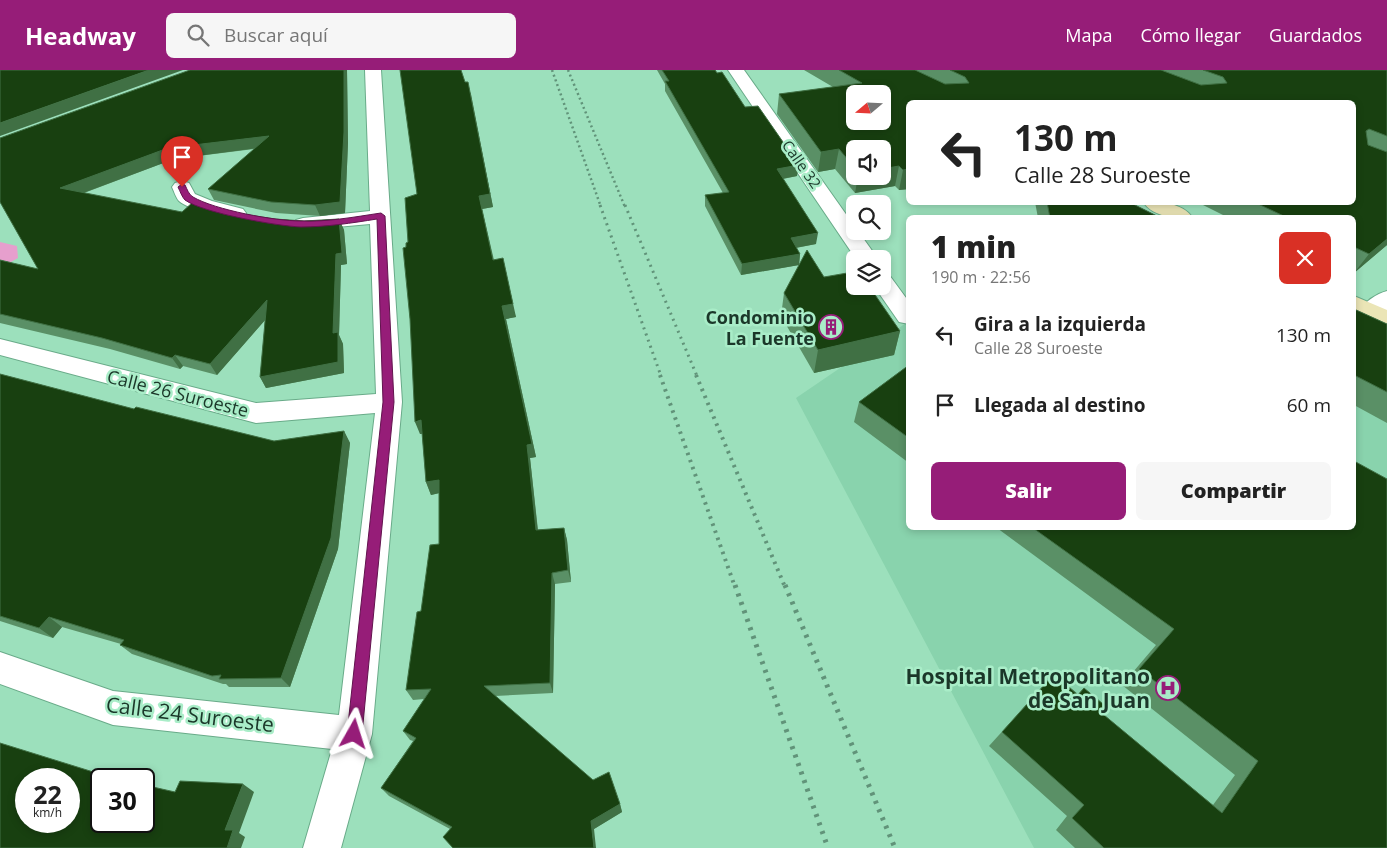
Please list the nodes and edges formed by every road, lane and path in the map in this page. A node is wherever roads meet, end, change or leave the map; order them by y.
1 (373, 70) edge
2 (736, 70) edge
3 (182, 187) dead end
4 (1159, 205) edge
5 (1177, 215) edge
6 (381, 216) junction
7 (254, 217) edge
8 (281, 221) edge
9 (861, 250) edge
10 (891, 294) edge
11 (906, 315) edge
12 (0, 347) edge
13 (388, 402) junction
14 (0, 668) edge
15 (354, 734) junction
16 (322, 848) edge

1 - 6 street
2 - 9 street, Calle 32
3 - 7 street
4 - 5 main road
6 - 8 street
6 - 13 street
10 - 11 street
12 - 13 street, Calle 26 Suroeste
13 - 15 street
14 - 15 street, Calle 24 Suroeste
15 - 16 street

